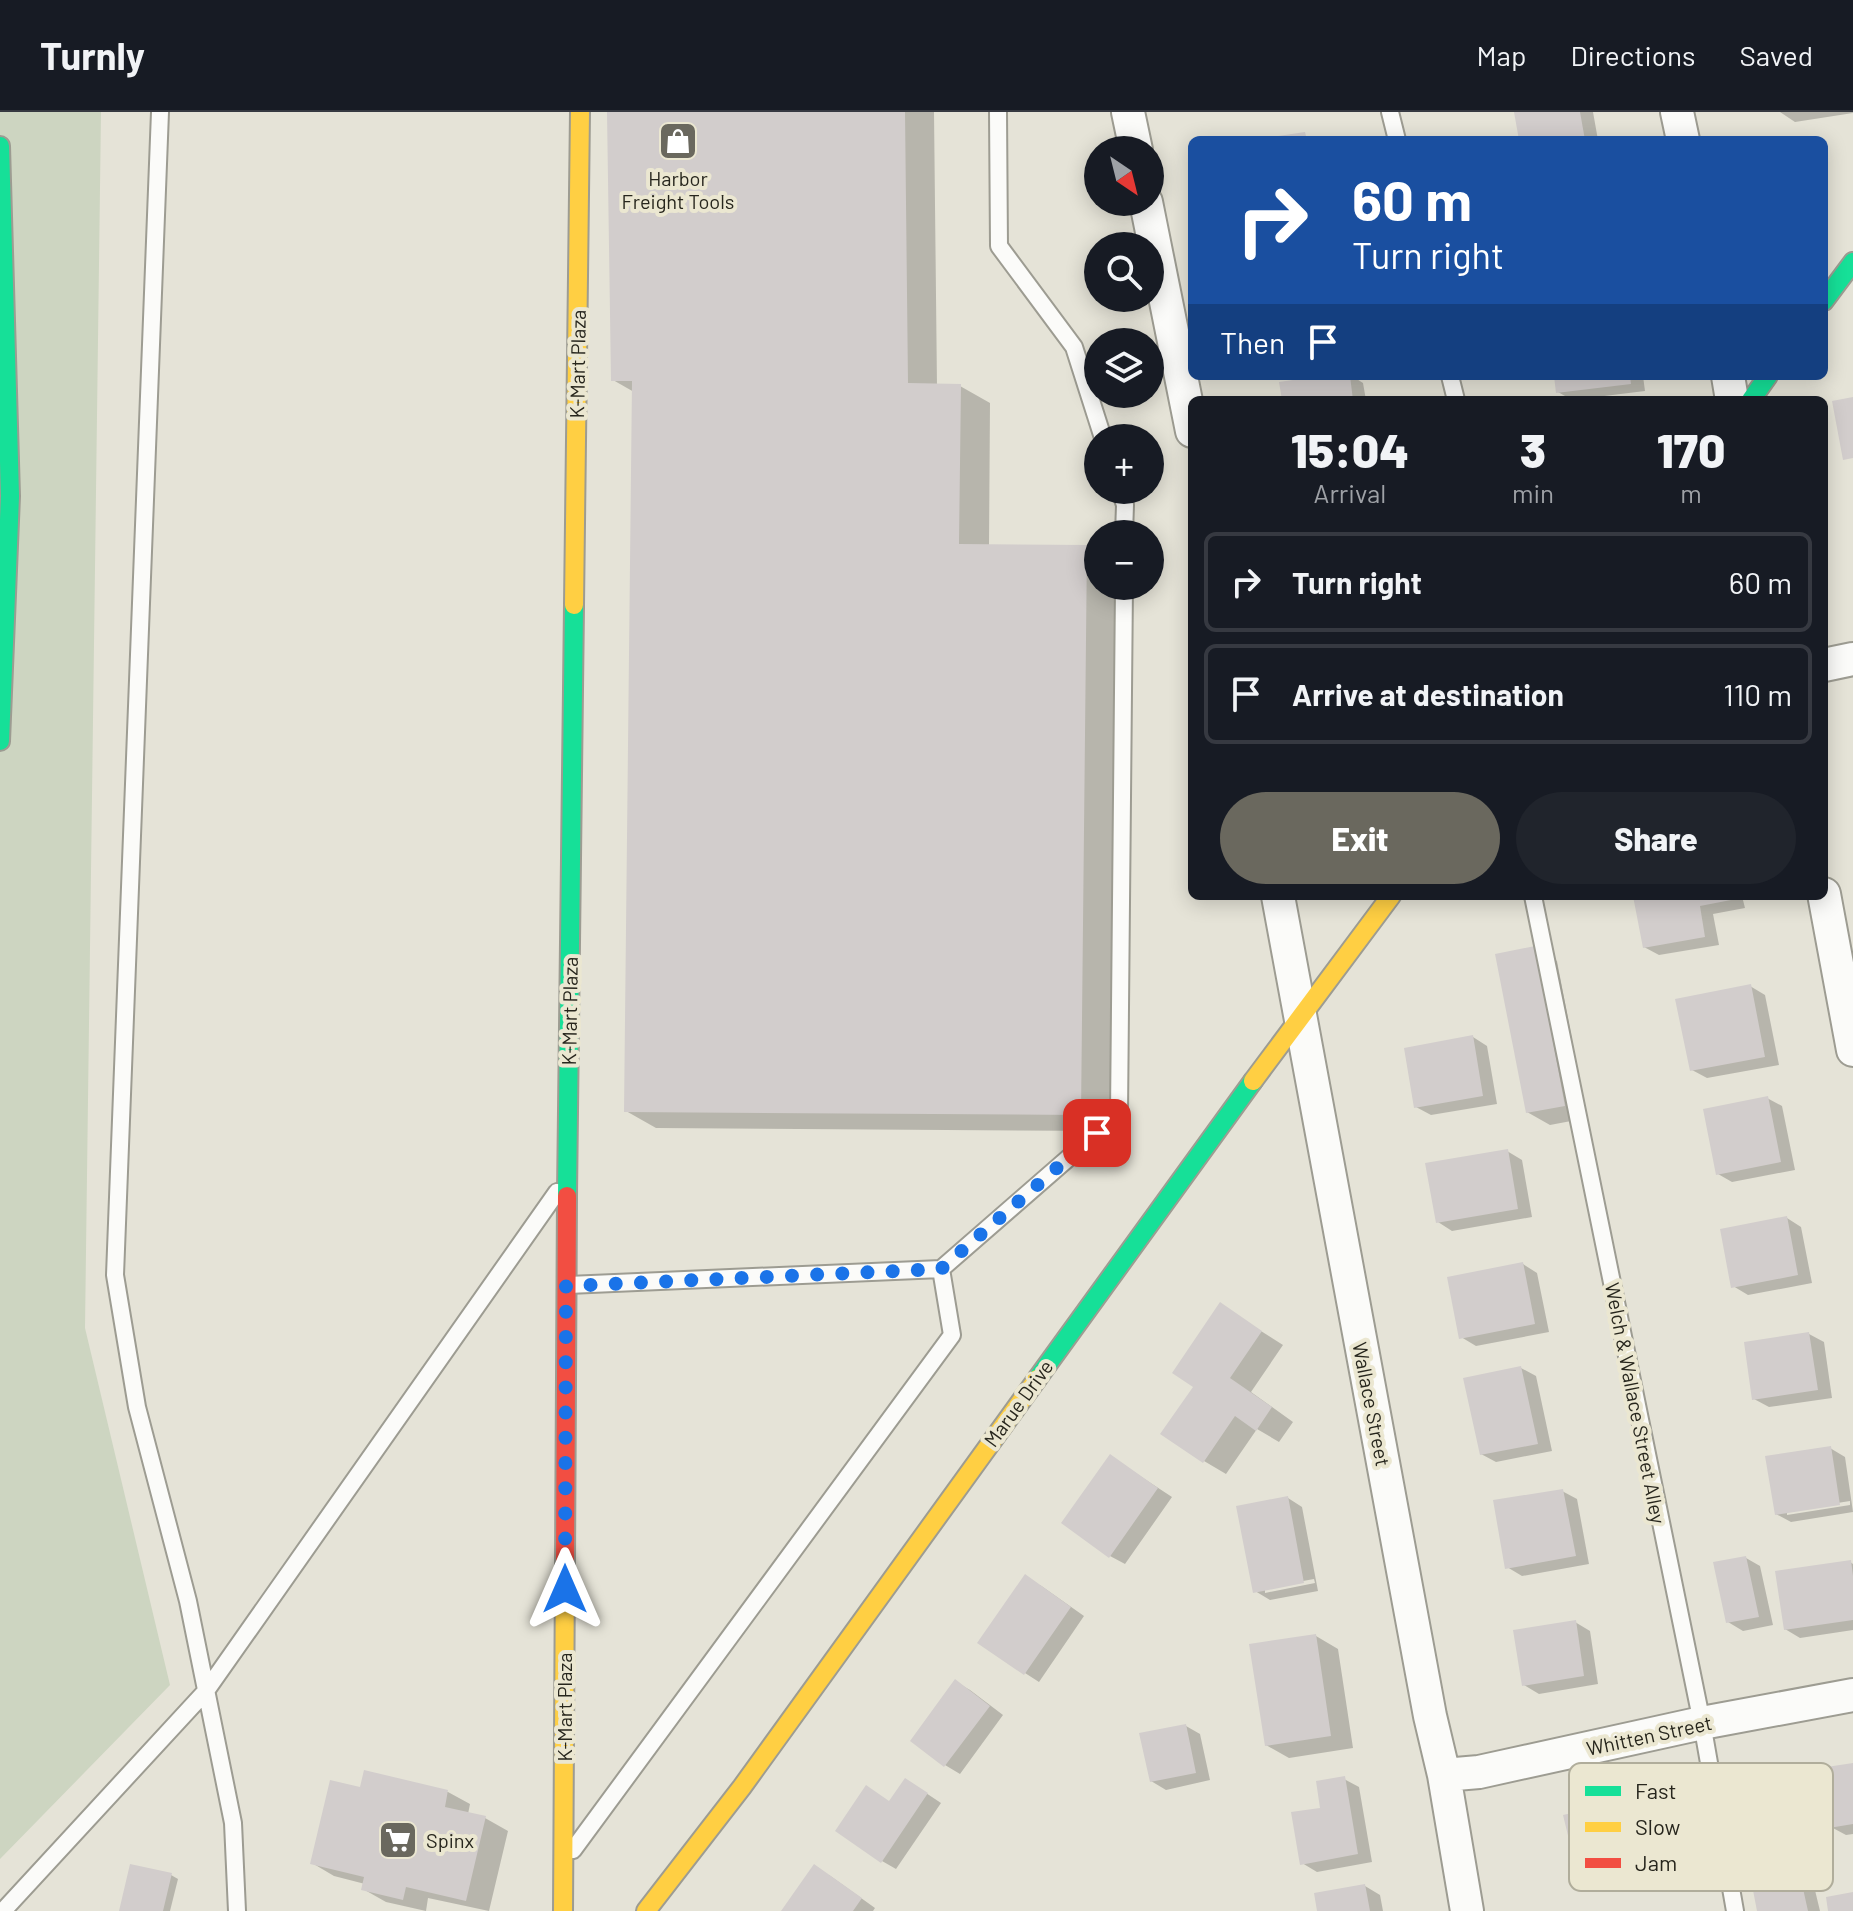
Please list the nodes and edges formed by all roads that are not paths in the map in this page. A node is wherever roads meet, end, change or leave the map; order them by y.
1 (160, 112) edge
2 (580, 112) edge
3 (998, 112) edge
4 (1128, 112) edge
5 (1390, 112) edge
6 (1677, 112) edge
7 (1133, 136) edge
8 (1396, 136) edge
9 (1682, 136) edge
10 (0, 146) edge
11 (1149, 216) edge
12 (1853, 262) edge
13 (1828, 296) edge
14 (1188, 411) edge
15 (1099, 424) edge
16 (1124, 600) edge
17 (1853, 659) edge
18 (1828, 664) edge
19 (0, 741) edge
20 (1279, 900) edge
21 (1388, 900) edge
22 (1534, 900) edge
23 (1825, 900) edge
24 (1300, 1020) junction
25 (1853, 1050) edge
26 (567, 1178) junction
27 (941, 1269) junction
28 (566, 1286) junction
29 (206, 1691) junction
30 (1853, 1695) edge
31 (1702, 1723) junction
32 (1709, 1763) edge
33 (1444, 1775) junction
34 (563, 1863) junction
35 (1731, 1891) edge
36 (3, 1911) edge
37 (237, 1911) edge
38 (563, 1911) edge
39 (646, 1911) edge
40 (1467, 1911) edge
41 (1735, 1911) edge

1 - 29 lane
2 - 26 main road, K-Mart Plaza
3 - 15 lane
4 - 7 street
5 - 8 lane
6 - 9 street
10 - 19 main road
11 - 14 street
12 - 13 main road
16 - 27 lane
17 - 18 street
20 - 24 street, Wallace Street
21 - 24 main road, Marue Drive
22 - 31 lane, Welch & Wallace Street Alley
23 - 25 street
24 - 33 street, Wallace Street
24 - 39 main road, Marue Drive
26 - 28 main road, K-Mart Plaza
26 - 29 lane
27 - 28 lane
27 - 34 lane
28 - 34 main road, K-Mart Plaza
29 - 36 lane
29 - 37 lane
30 - 31 street, Whitten Street
31 - 32 lane, Welch & Wallace Street Alley
31 - 33 street, Whitten Street
33 - 40 street, Wallace Street
34 - 38 main road, K-Mart Plaza
35 - 41 lane, Welch & Wallace Street Alley

